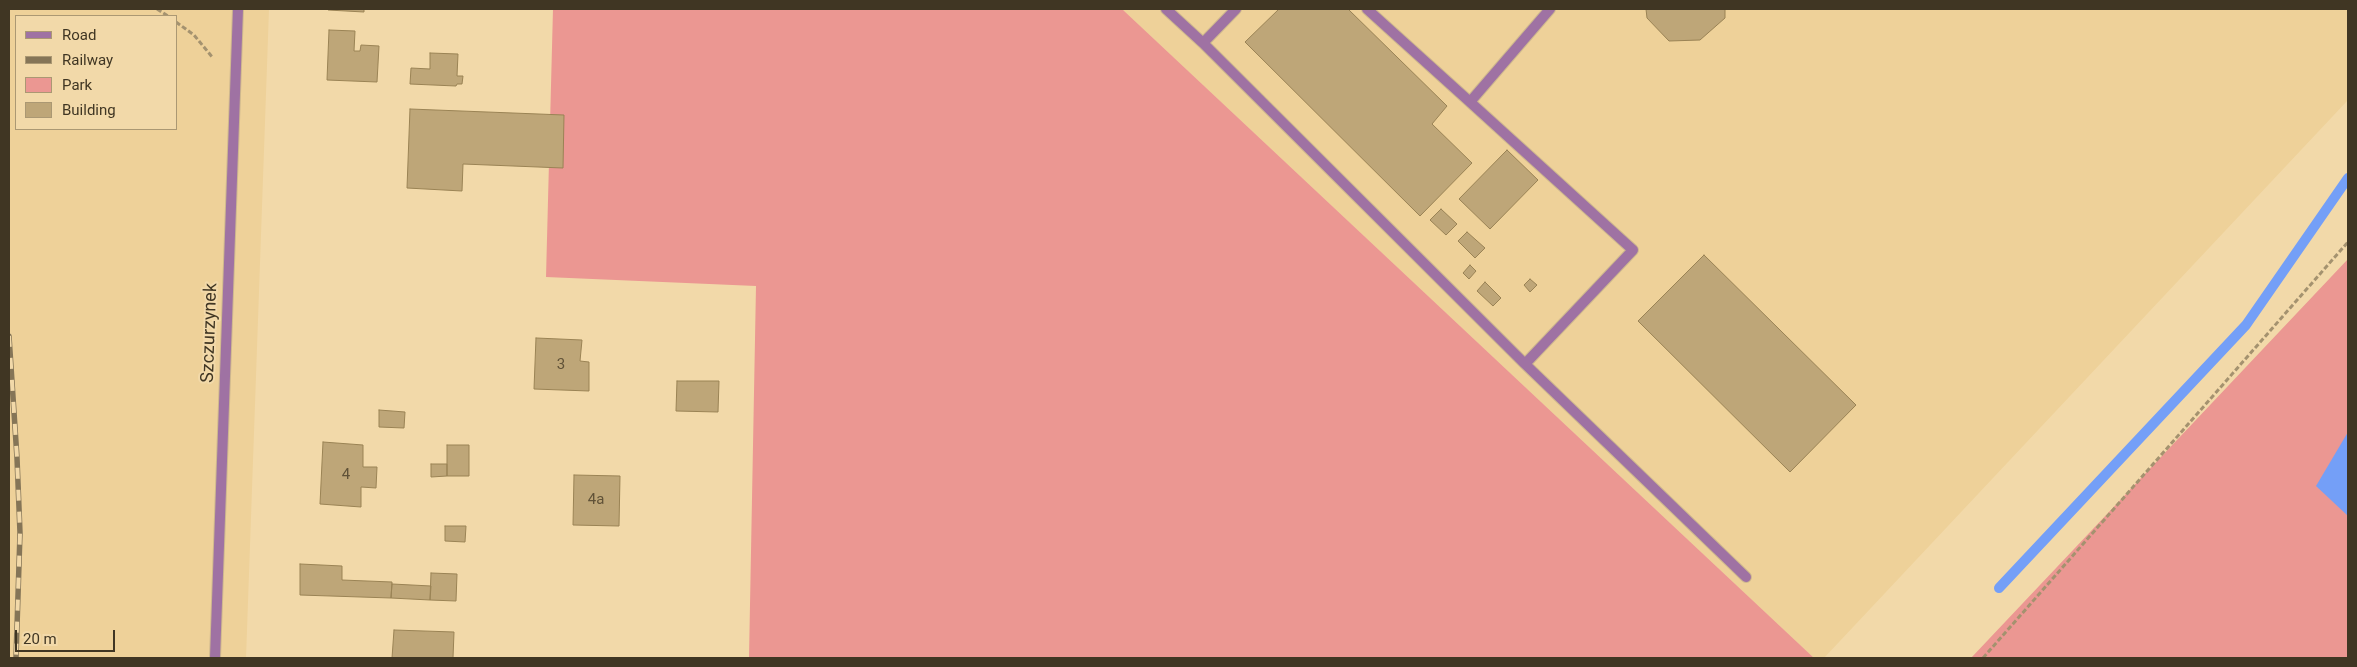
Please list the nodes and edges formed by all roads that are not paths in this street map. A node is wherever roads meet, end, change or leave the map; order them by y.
1 (238, 9) edge
2 (1166, 9) edge
3 (1236, 9) edge
4 (1367, 9) edge
5 (1550, 9) edge
6 (1203, 43) junction
7 (1470, 102) junction
8 (1525, 364) junction
9 (1746, 577) dead end
10 (215, 658) edge

1 - 10 street, Szczurzynek
2 - 6 street
3 - 6 street
4 - 7 street
5 - 7 street
6 - 8 street
7 - 8 street
8 - 9 street

